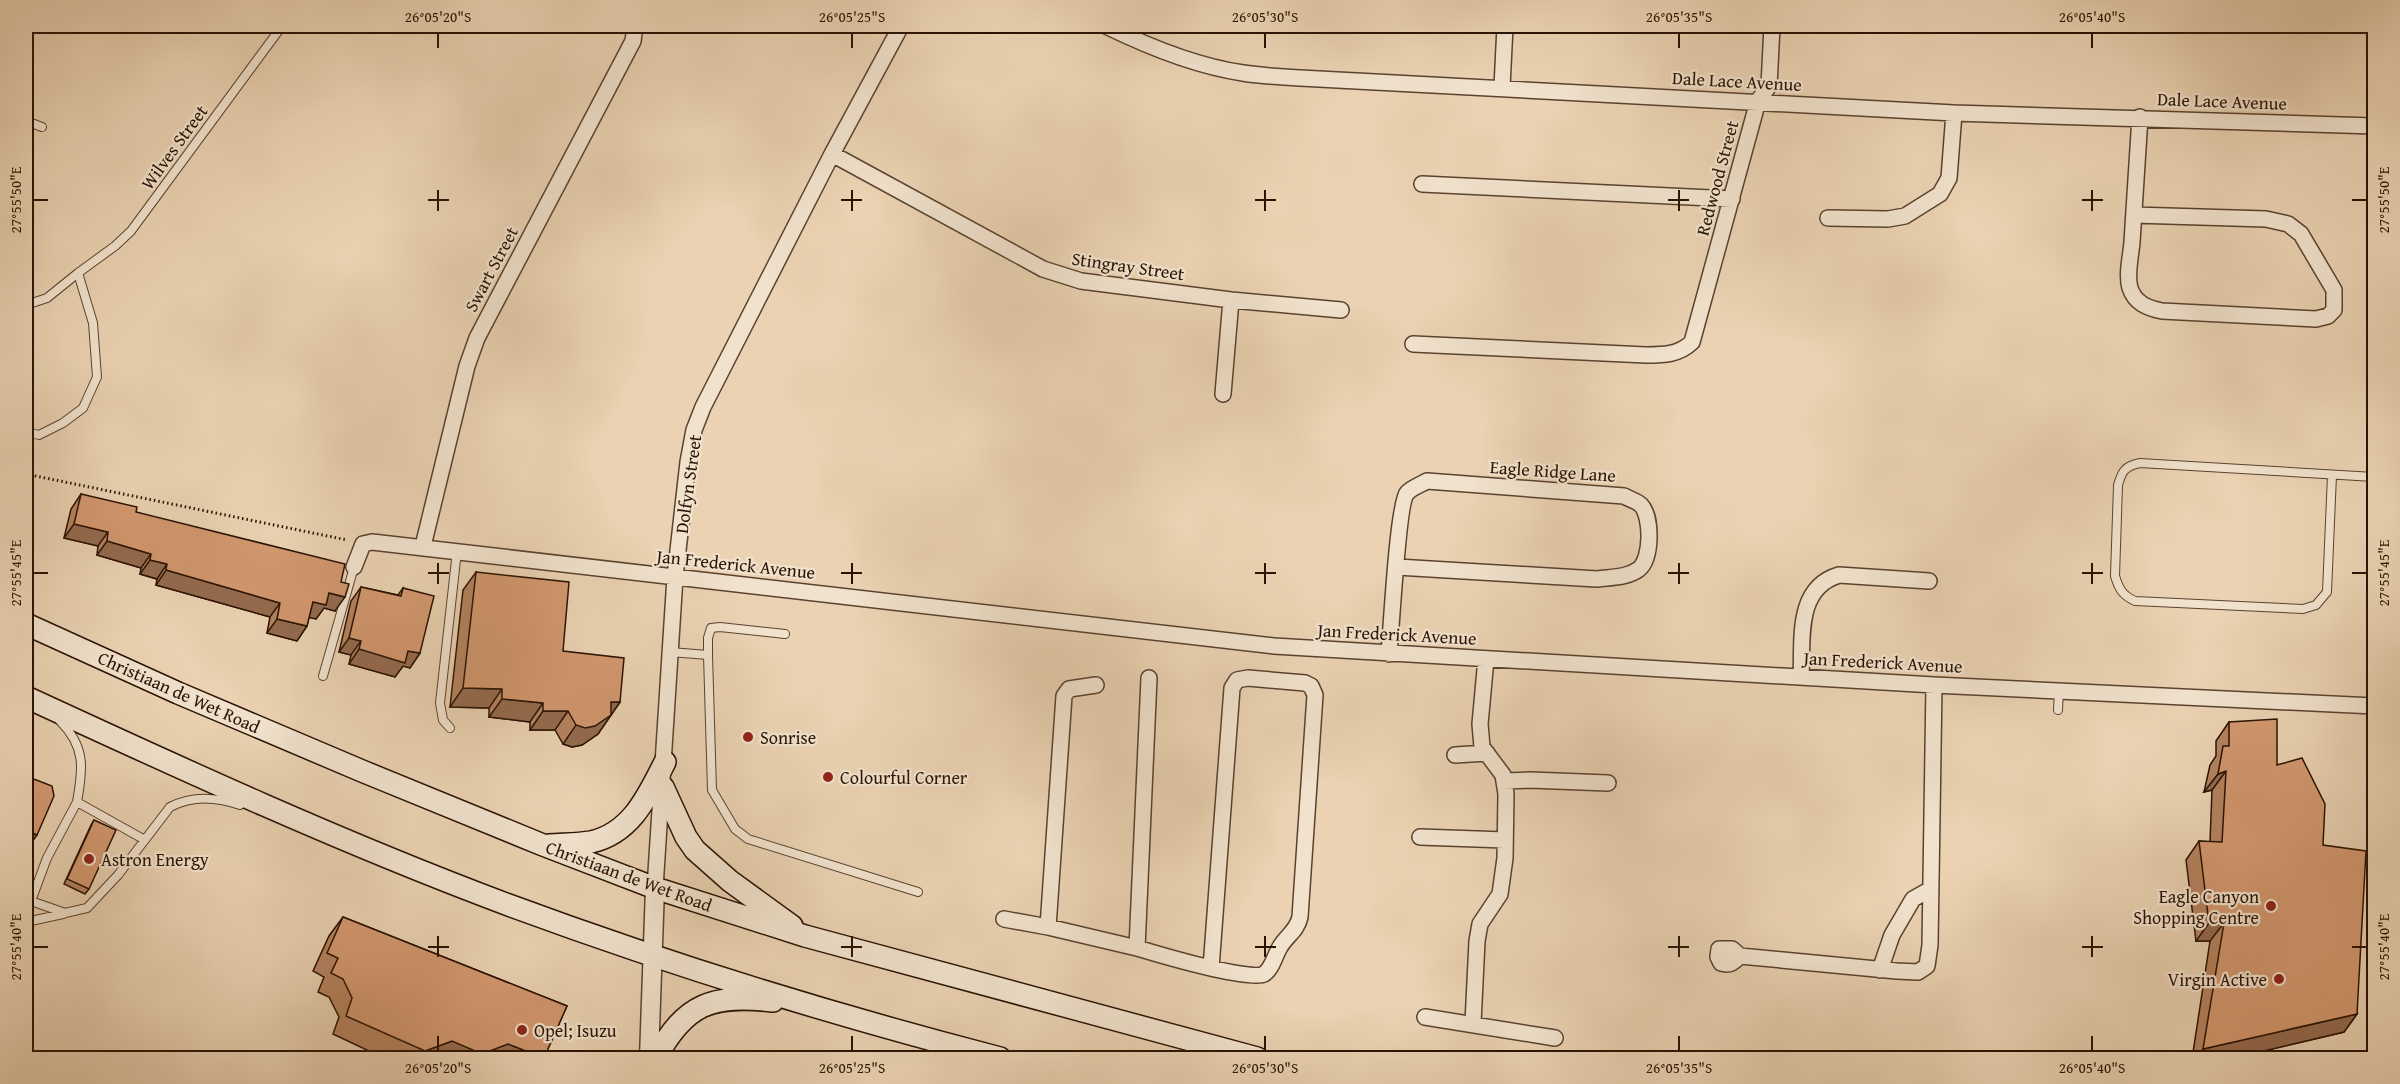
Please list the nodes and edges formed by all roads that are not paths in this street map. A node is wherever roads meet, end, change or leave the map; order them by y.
1 (282, 26) edge
2 (635, 26) edge
3 (902, 26) edge
4 (1106, 26) edge
5 (1505, 26) edge
6 (1772, 26) edge
7 (1502, 87) junction
8 (1758, 101) junction
9 (1954, 113) junction
10 (2140, 117) junction
11 (26, 121) edge
12 (2374, 126) edge
13 (42, 127) dead end
14 (832, 154) junction
15 (1422, 184) dead end
16 (1732, 200) junction
17 (2134, 215) junction
18 (1828, 218) dead end
19 (78, 273) junction
20 (1231, 300) junction
21 (26, 305) edge
22 (1341, 310) dead end
23 (1413, 344) dead end
24 (1223, 394) dead end
25 (26, 432) edge
26 (2332, 475) junction
27 (2374, 477) edge
28 (423, 546) junction
29 (457, 551) junction
30 (354, 567) joint
31 (1397, 567) junction
32 (675, 578) junction
33 (1929, 581) dead end
34 (26, 624) edge
35 (785, 634) dead end
36 (670, 652) junction
37 (1389, 654) junction
38 (708, 655) junction
39 (1486, 659) junction
40 (323, 676) dead end
41 (1801, 677) junction
42 (1149, 678) dead end
43 (1096, 685) dead end
44 (1934, 685) junction
45 (2059, 691) junction
46 (34, 701) edge
47 (2374, 706) edge
48 (2058, 710) dead end
49 (450, 728) dead end
50 (1487, 753) junction
51 (1455, 755) dead end
52 (665, 762) junction
53 (1504, 781) junction
54 (1608, 783) dead end
55 (663, 787) junction
56 (77, 802) junction
57 (1420, 837) dead end
58 (146, 840) junction
59 (1505, 840) junction
60 (349, 841) junction
61 (543, 845) junction
62 (655, 888) junction
63 (1929, 890) junction
64 (918, 892) dead end
65 (28, 900) edge
66 (64, 913) junction
67 (1004, 919) dead end
68 (26, 922) edge
69 (1048, 927) junction
70 (805, 936) junction
71 (1137, 948) junction
72 (654, 955) junction
73 (1740, 956) dead end
74 (1211, 968) junction
75 (1880, 970) junction
76 (815, 1006) junction
77 (1425, 1017) dead end
78 (1473, 1023) junction
79 (1555, 1038) dead end
80 (649, 1059) edge
81 (656, 1059) edge
82 (1000, 1059) edge
83 (1257, 1059) edge

1 - 19 lane, Wilves Street
2 - 28 street, Swart Street
3 - 14 street, Dolfyn Street
4 - 7 street, Dale Lace Avenue
5 - 7 street
6 - 8 street, Redwood Street
7 - 8 street, Dale Lace Avenue
8 - 9 street, Dale Lace Avenue
8 - 16 street, Redwood Street
9 - 10 street, Dale Lace Avenue
9 - 18 street
10 - 12 street, Dale Lace Avenue
10 - 17 street
11 - 13 lane
14 - 20 street, Stingray Street
14 - 32 street, Dolfyn Street
15 - 16 street
16 - 23 street, Redwood Street
17 - 17 street
19 - 21 lane, Wilves Street
19 - 25 lane
20 - 22 street, Stingray Street
20 - 24 street
26 - 26 lane
26 - 27 lane
28 - 29 street, Jan Frederick Avenue
28 - 30 street, Jan Frederick Avenue
29 - 32 street, Jan Frederick Avenue
29 - 49 lane
30 - 40 lane
31 - 31 street, Eagle Ridge Lane
31 - 37 street, Eagle Ridge Lane
32 - 36 street, Dolfyn Street
32 - 37 street, Jan Frederick Avenue
33 - 41 street
34 - 61 main road, Christiaan de Wet Road
35 - 38 lane
36 - 38 lane
36 - 52 street, Dolfyn Street
37 - 39 street, Jan Frederick Avenue
38 - 64 lane
39 - 41 street, Jan Frederick Avenue
39 - 50 street
41 - 44 street, Jan Frederick Avenue
42 - 71 street
43 - 69 street
44 - 45 street, Jan Frederick Avenue
44 - 63 street
45 - 47 street, Jan Frederick Avenue
45 - 48 lane
46 - 56 lane
46 - 60 main road
50 - 51 street
50 - 53 street
52 - 55 street, Dolfyn Street
52 - 61 main road
53 - 54 street
53 - 59 street
55 - 62 street, Dolfyn Street
55 - 70 main road
56 - 58 lane
56 - 65 lane
57 - 59 street
58 - 60 lane
58 - 66 lane
59 - 78 street
60 - 72 main road
61 - 62 main road, Christiaan de Wet Road
62 - 70 main road, Christiaan de Wet Road
62 - 72 street, Dolfyn Street
63 - 75 street
63 - 75 street
65 - 66 lane
66 - 68 lane
67 - 69 street
69 - 71 street
70 - 83 main road, Christiaan de Wet Road
71 - 74 street
72 - 76 main road
72 - 80 street, Dolfyn Street
73 - 75 street
74 - 74 street
76 - 81 main road
76 - 82 main road
77 - 78 street
78 - 79 street

